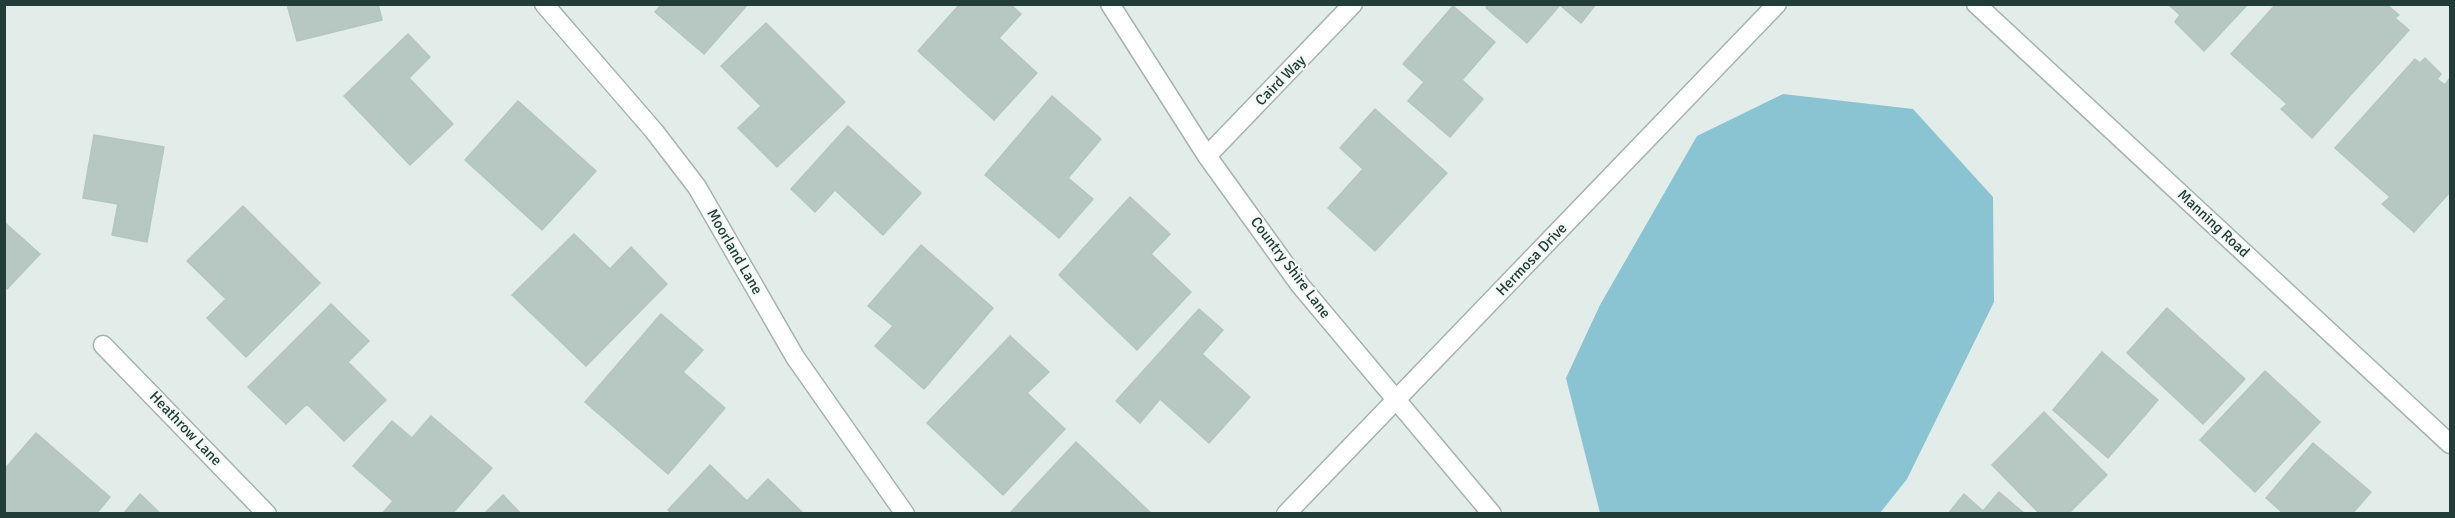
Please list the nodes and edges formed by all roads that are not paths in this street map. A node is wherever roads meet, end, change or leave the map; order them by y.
1 (544, 4) edge
2 (1110, 4) edge
3 (1353, 4) edge
4 (1777, 4) edge
5 (1976, 4) edge
6 (1207, 156) junction
7 (103, 345) dead end
8 (1398, 399) junction
9 (2451, 444) edge
10 (267, 513) edge
11 (905, 513) edge
12 (1286, 513) edge
13 (1492, 513) edge

1 - 11 street, Moorland Lane
2 - 6 street, Country Shire Lane
3 - 6 street, Caird Way
4 - 8 street, Hermosa Drive
5 - 9 street, Manning Road
6 - 8 street, Country Shire Lane
7 - 10 street, Heathrow Lane
8 - 12 street, Hermosa Drive
8 - 13 street, Country Shire Lane

